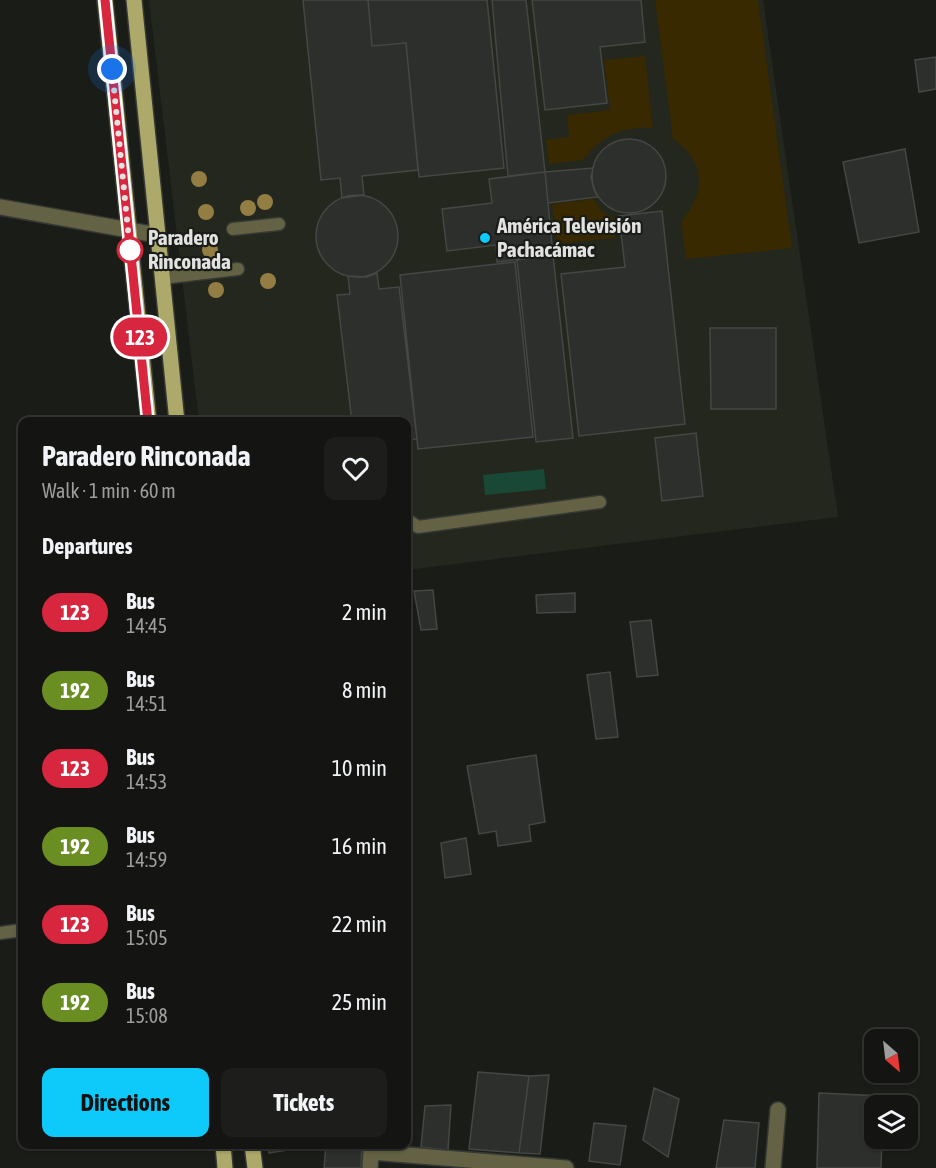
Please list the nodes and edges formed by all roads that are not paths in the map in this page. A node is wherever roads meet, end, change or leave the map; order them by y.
1 (105, 0) edge
2 (134, 0) edge
3 (0, 207) edge
4 (279, 224) dead end
5 (233, 229) dead end
6 (128, 230) junction
7 (158, 235) junction
8 (238, 269) dead end
9 (162, 278) junction
10 (147, 417) edge
11 (176, 417) edge
12 (600, 502) dead end
13 (411, 522) edge
14 (18, 931) edge
15 (0, 933) edge
16 (778, 1110) dead end
17 (223, 1149) edge
18 (253, 1149) edge
19 (225, 1168) edge
20 (255, 1168) edge
21 (370, 1168) edge
22 (566, 1168) edge
23 (773, 1168) edge

1 - 6 main road
2 - 7 main road
3 - 6 street
4 - 5 lane
6 - 7 street
6 - 10 main road
7 - 9 main road
8 - 9 lane
9 - 11 main road
12 - 13 lane
14 - 15 lane
16 - 23 street
17 - 19 main road
18 - 20 main road
21 - 22 street

